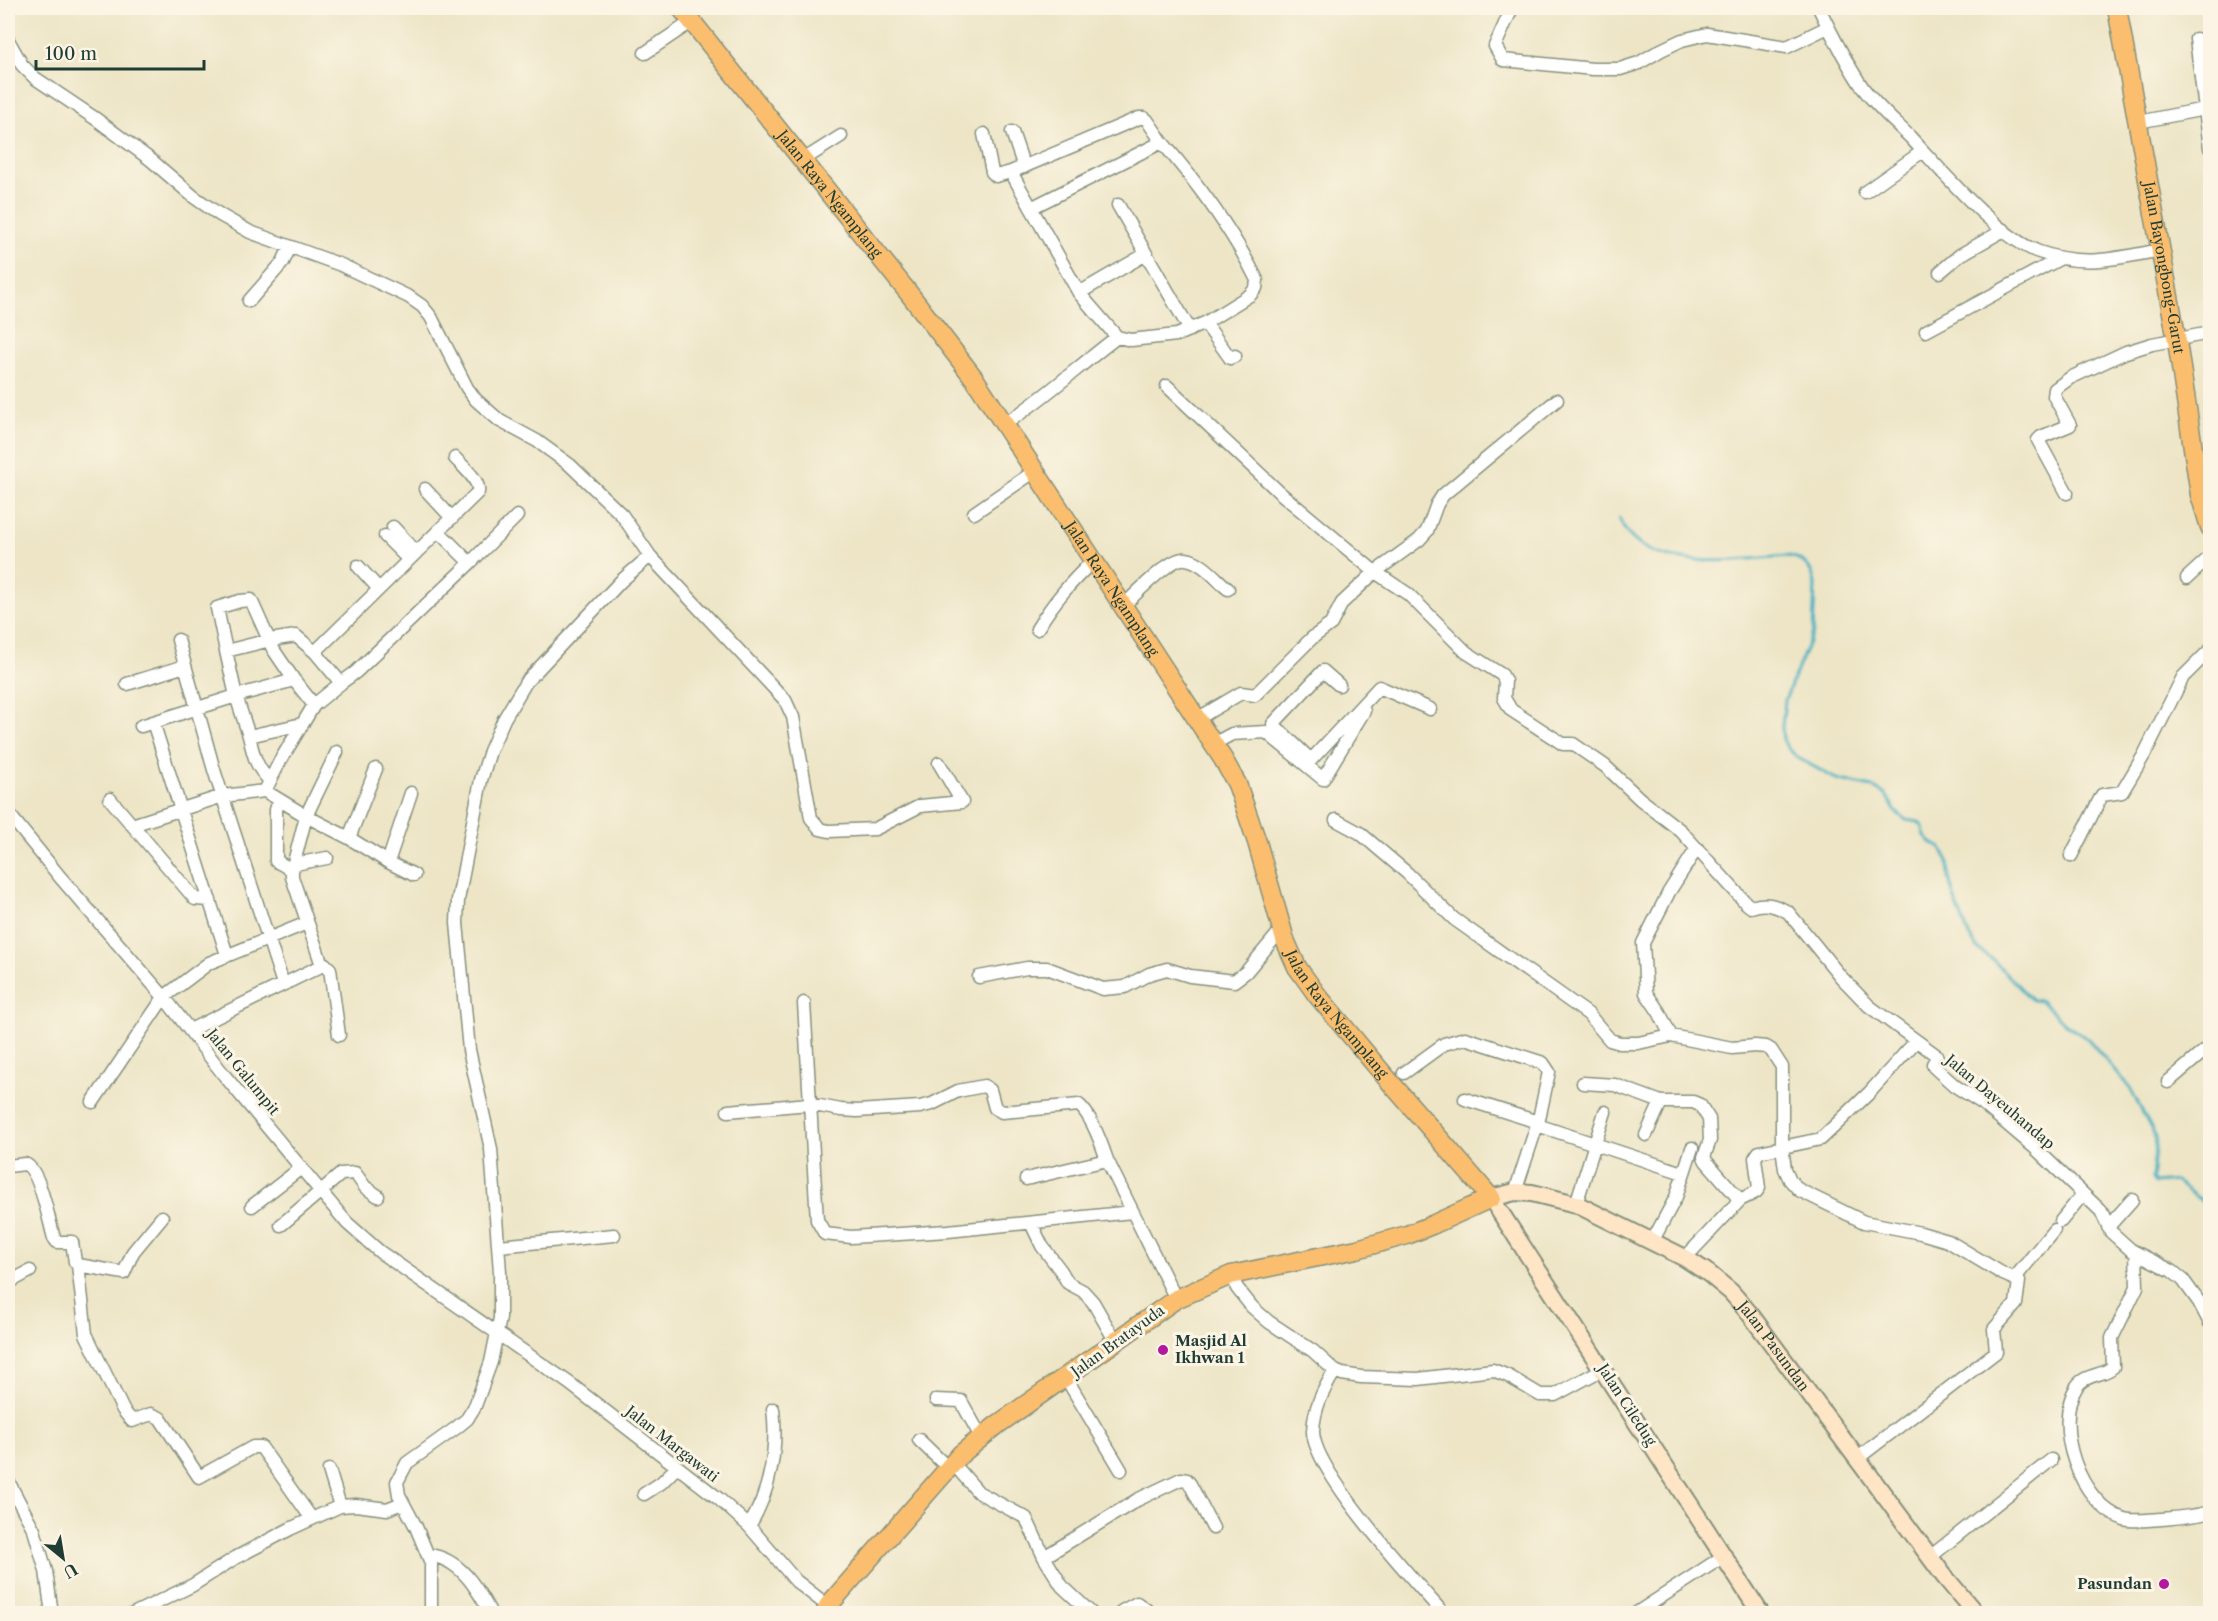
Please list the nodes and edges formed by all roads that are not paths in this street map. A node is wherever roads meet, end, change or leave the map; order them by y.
1 (1512, 8) edge
2 (1819, 8) edge
3 (2117, 8) edge
4 (686, 12) edge
5 (1828, 27) junction
6 (2196, 39) dead end
7 (8, 40) edge
8 (2211, 50) edge
9 (645, 53) dead end
10 (2198, 53) junction
11 (2207, 109) edge
12 (2143, 121) junction
13 (1012, 132) dead end
14 (984, 134) dead end
15 (841, 136) dead end
16 (1162, 142) junction
17 (2210, 148) edge
18 (1923, 151) junction
19 (803, 160) junction
20 (1024, 167) junction
21 (1011, 172) junction
22 (1865, 192) dead end
23 (1118, 205) dead end
24 (1031, 208) junction
25 (2004, 230) junction
26 (2161, 250) junction
27 (287, 254) junction
28 (1146, 254) junction
29 (2061, 258) junction
30 (1940, 273) dead end
31 (1079, 293) junction
32 (249, 301) dead end
33 (1190, 330) junction
34 (1926, 331) dead end
35 (2211, 333) edge
36 (1117, 337) junction
37 (2177, 340) junction
38 (1167, 386) dead end
39 (1557, 400) dead end
40 (1005, 424) junction
41 (455, 458) dead end
42 (2203, 458) edge
43 (1035, 471) junction
44 (425, 489) dead end
45 (2067, 493) dead end
46 (974, 513) dead end
47 (517, 516) dead end
48 (452, 518) junction
49 (2210, 526) edge
50 (389, 531) dead end
51 (438, 531) junction
52 (412, 555) junction
53 (650, 556) junction
54 (2211, 557) edge
55 (1094, 560) junction
56 (470, 563) junction
57 (358, 566) dead end
58 (1375, 572) junction
59 (2187, 578) dead end
60 (379, 589) junction
61 (1228, 589) dead end
62 (1123, 606) junction
63 (1037, 629) dead end
64 (178, 640) dead end
65 (270, 640) junction
66 (2211, 650) edge
67 (226, 651) junction
68 (315, 652) junction
69 (185, 666) junction
70 (294, 680) junction
71 (341, 682) junction
72 (128, 684) dead end
73 (1339, 685) dead end
74 (1379, 687) junction
75 (236, 696) junction
76 (314, 705) junction
77 (198, 707) junction
78 (1430, 709) dead end
79 (1197, 719) junction
80 (153, 722) junction
81 (302, 724) junction
82 (141, 726) dead end
83 (1269, 728) junction
84 (249, 736) junction
85 (337, 752) dead end
86 (1218, 752) junction
87 (939, 763) dead end
88 (1308, 763) junction
89 (376, 769) dead end
90 (268, 785) junction
91 (411, 793) dead end
92 (223, 796) junction
93 (110, 799) dead end
94 (279, 800) junction
95 (182, 810) junction
96 (8, 813) edge
97 (306, 816) junction
98 (1336, 820) dead end
99 (132, 825) junction
100 (349, 838) junction
101 (1697, 848) junction
102 (2071, 856) dead end
103 (327, 858) dead end
104 (388, 862) junction
105 (293, 867) junction
106 (414, 875) dead end
107 (210, 900) junction
108 (307, 923) junction
109 (1282, 929) junction
110 (268, 940) junction
111 (227, 955) junction
112 (322, 965) junction
113 (979, 977) dead end
114 (283, 984) junction
115 (164, 997) junction
116 (804, 1003) dead end
117 (190, 1030) junction
118 (339, 1035) dead end
119 (1671, 1036) junction
120 (1916, 1041) junction
121 (2211, 1046) edge
122 (1404, 1073) dead end
123 (2168, 1082) dead end
124 (1583, 1083) dead end
125 (1465, 1099) dead end
126 (93, 1102) dead end
127 (1660, 1102) junction
128 (809, 1104) junction
129 (728, 1111) dead end
130 (1605, 1112) dead end
131 (1537, 1123) junction
132 (1646, 1135) dead end
133 (1595, 1145) junction
134 (1692, 1148) dead end
135 (1776, 1148) junction
136 (1107, 1160) junction
137 (8, 1166) edge
138 (301, 1168) junction
139 (1683, 1173) junction
140 (1026, 1179) dead end
141 (320, 1192) junction
142 (1515, 1192) junction
143 (2083, 1194) junction
144 (378, 1196) dead end
145 (1491, 1198) junction
146 (1740, 1200) junction
147 (2132, 1200) dead end
148 (1576, 1204) junction
149 (252, 1206) dead end
150 (1132, 1212) junction
151 (162, 1217) dead end
152 (1031, 1223) junction
153 (281, 1225) dead end
154 (2110, 1229) junction
155 (614, 1235) dead end
156 (1652, 1242) junction
157 (499, 1246) junction
158 (2134, 1252) junction
159 (1685, 1258) junction
160 (78, 1265) junction
161 (30, 1271) dead end
162 (1231, 1275) junction
163 (2014, 1278) junction
164 (8, 1283) edge
165 (1176, 1299) junction
166 (482, 1322) joint
167 (2211, 1323) edge
168 (496, 1332) junction
169 (1116, 1342) junction
170 (1604, 1369) junction
171 (1335, 1371) junction
172 (1066, 1378) junction
173 (936, 1400) dead end
174 (773, 1409) dead end
175 (981, 1437) junction
176 (919, 1440) dead end
177 (1858, 1458) junction
178 (2051, 1460) dead end
179 (950, 1465) junction
180 (677, 1467) junction
181 (329, 1470) dead end
182 (1121, 1470) dead end
183 (8, 1481) edge
184 (644, 1494) dead end
185 (340, 1506) junction
186 (394, 1506) junction
187 (2211, 1512) edge
188 (312, 1519) junction
189 (749, 1526) junction
190 (1213, 1528) dead end
191 (428, 1555) junction
192 (1724, 1556) junction
193 (1044, 1557) junction
194 (1930, 1557) junction
195 (827, 1610) edge
196 (1755, 1611) edge
197 (1121, 1613) edge
198 (52, 1614) edge
199 (133, 1614) edge
200 (431, 1614) edge
201 (491, 1614) edge
202 (1092, 1614) edge
203 (1152, 1614) edge
204 (1444, 1614) edge
205 (1635, 1614) edge
206 (1976, 1614) edge

1 - 5 street
2 - 5 street
3 - 12 main road, Jalan Bayongbong-Garut
4 - 9 street
4 - 19 main road, Jalan Raya Ngamplang
5 - 18 street
6 - 10 street
7 - 27 street
8 - 10 street
10 - 11 street
11 - 12 street
11 - 17 street
12 - 26 main road, Jalan Bayongbong-Garut
13 - 20 street
14 - 21 street
15 - 19 street
16 - 20 street
16 - 24 street
16 - 33 street
18 - 22 street
18 - 25 street
19 - 40 main road, Jalan Raya Ngamplang
20 - 21 street
21 - 24 street
23 - 28 street
24 - 31 street
25 - 29 street
25 - 30 street
26 - 29 street
26 - 37 main road, Jalan Bayongbong-Garut
27 - 32 street
27 - 53 street
28 - 31 street
28 - 33 street
29 - 34 street
31 - 36 street
33 - 36 street
35 - 37 street
36 - 40 street
37 - 42 main road, Jalan Bayongbong-Garut
37 - 45 street
38 - 58 street, Jalan Dayeuhandap
39 - 58 street
40 - 43 main road, Jalan Raya Ngamplang
41 - 48 street
42 - 49 main road, Jalan Bayongbong-Garut
43 - 46 street
43 - 55 main road, Jalan Raya Ngamplang
44 - 48 street
47 - 56 street
48 - 51 street
50 - 52 street
51 - 52 street
51 - 56 street
52 - 60 street
53 - 87 street
53 - 157 street
54 - 59 street
55 - 62 main road, Jalan Raya Ngamplang
55 - 63 street
56 - 71 street
57 - 60 street
58 - 79 street
58 - 101 street, Jalan Dayeuhandap
60 - 68 street
61 - 62 street
62 - 79 main road, Jalan Raya Ngamplang
64 - 69 street
65 - 67 street
65 - 67 street
65 - 68 street
65 - 70 street
66 - 102 street
67 - 75 street
68 - 71 street
69 - 72 street
69 - 77 street
70 - 75 street
70 - 76 street
71 - 76 street
73 - 83 street
74 - 78 street
74 - 88 street
74 - 88 street
75 - 77 street
75 - 84 street
76 - 81 street
77 - 80 street
77 - 92 street
79 - 86 main road, Jalan Raya Ngamplang
80 - 82 street
80 - 95 street
81 - 84 street
81 - 90 street
83 - 86 street
83 - 88 street
84 - 90 street
85 - 97 street
86 - 109 main road, Jalan Raya Ngamplang
89 - 100 street
90 - 92 street
90 - 94 street
91 - 104 street
92 - 95 street
92 - 110 street
93 - 99 street
94 - 97 street
94 - 105 street
95 - 99 street
95 - 107 street
96 - 115 street, Jalan Galumpit
97 - 100 street
97 - 105 street
98 - 119 street
99 - 107 street
100 - 104 street
101 - 119 street
101 - 120 street, Jalan Dayeuhandap
103 - 105 street
104 - 106 street
105 - 108 street
107 - 111 street
108 - 110 street
108 - 112 street
109 - 113 street
109 - 145 main road, Jalan Raya Ngamplang
110 - 111 street
110 - 114 street
111 - 115 street
112 - 114 street
112 - 118 street
114 - 117 street
115 - 117 street, Jalan Galumpit
115 - 126 street
116 - 128 street
117 - 138 street, Jalan Galumpit
119 - 135 street
120 - 135 street
120 - 143 street, Jalan Dayeuhandap
121 - 123 street
122 - 131 street
124 - 127 street
125 - 131 street
127 - 132 street
127 - 146 street
128 - 129 street
128 - 136 street
128 - 152 street
130 - 133 street
131 - 133 street
131 - 142 street
133 - 139 street
133 - 148 street
134 - 139 street
135 - 146 street
135 - 163 street
136 - 140 street
136 - 150 street
137 - 160 street
138 - 141 street, Jalan Galumpit
138 - 149 street
139 - 156 street
141 - 144 street
141 - 153 street
141 - 166 street, Jalan Galumpit
142 - 145 street, Jalan Pasundan
142 - 148 street, Jalan Pasundan
143 - 154 street, Jalan Dayeuhandap
143 - 163 street
145 - 162 main road, Jalan Bratayuda
145 - 170 street, Jalan Ciledug
146 - 159 street
147 - 154 street
148 - 156 street, Jalan Pasundan
150 - 152 street
150 - 165 street
151 - 160 street
152 - 169 street
154 - 158 street, Jalan Dayeuhandap
155 - 157 street
156 - 159 street, Jalan Pasundan
157 - 168 street
158 - 167 street, Jalan Dayeuhandap
158 - 187 street
159 - 177 street, Jalan Pasundan
160 - 188 street
161 - 164 street
162 - 165 main road, Jalan Bratayuda
162 - 171 street
163 - 177 street
165 - 169 main road, Jalan Bratayuda
166 - 168 street, Jalan Margawati
168 - 180 street, Jalan Margawati
168 - 186 street
169 - 172 main road, Jalan Bratayuda
170 - 171 street
170 - 192 street, Jalan Ciledug
171 - 204 street
172 - 175 main road, Jalan Bratayuda
172 - 182 street
173 - 175 street
174 - 189 street
175 - 179 main road, Jalan Bratayuda
176 - 179 street
177 - 194 street, Jalan Pasundan
178 - 194 street
179 - 193 street
179 - 195 main road, Jalan Bratayuda
180 - 184 street
180 - 189 street, Jalan Margawati
181 - 185 street
183 - 198 street
185 - 186 street
185 - 188 street
186 - 191 street
188 - 199 street
189 - 195 street, Jalan Margawati
190 - 193 street
191 - 200 street
191 - 201 street
192 - 196 street, Jalan Ciledug
192 - 205 street
193 - 202 street
194 - 206 street, Jalan Pasundan
197 - 203 street

